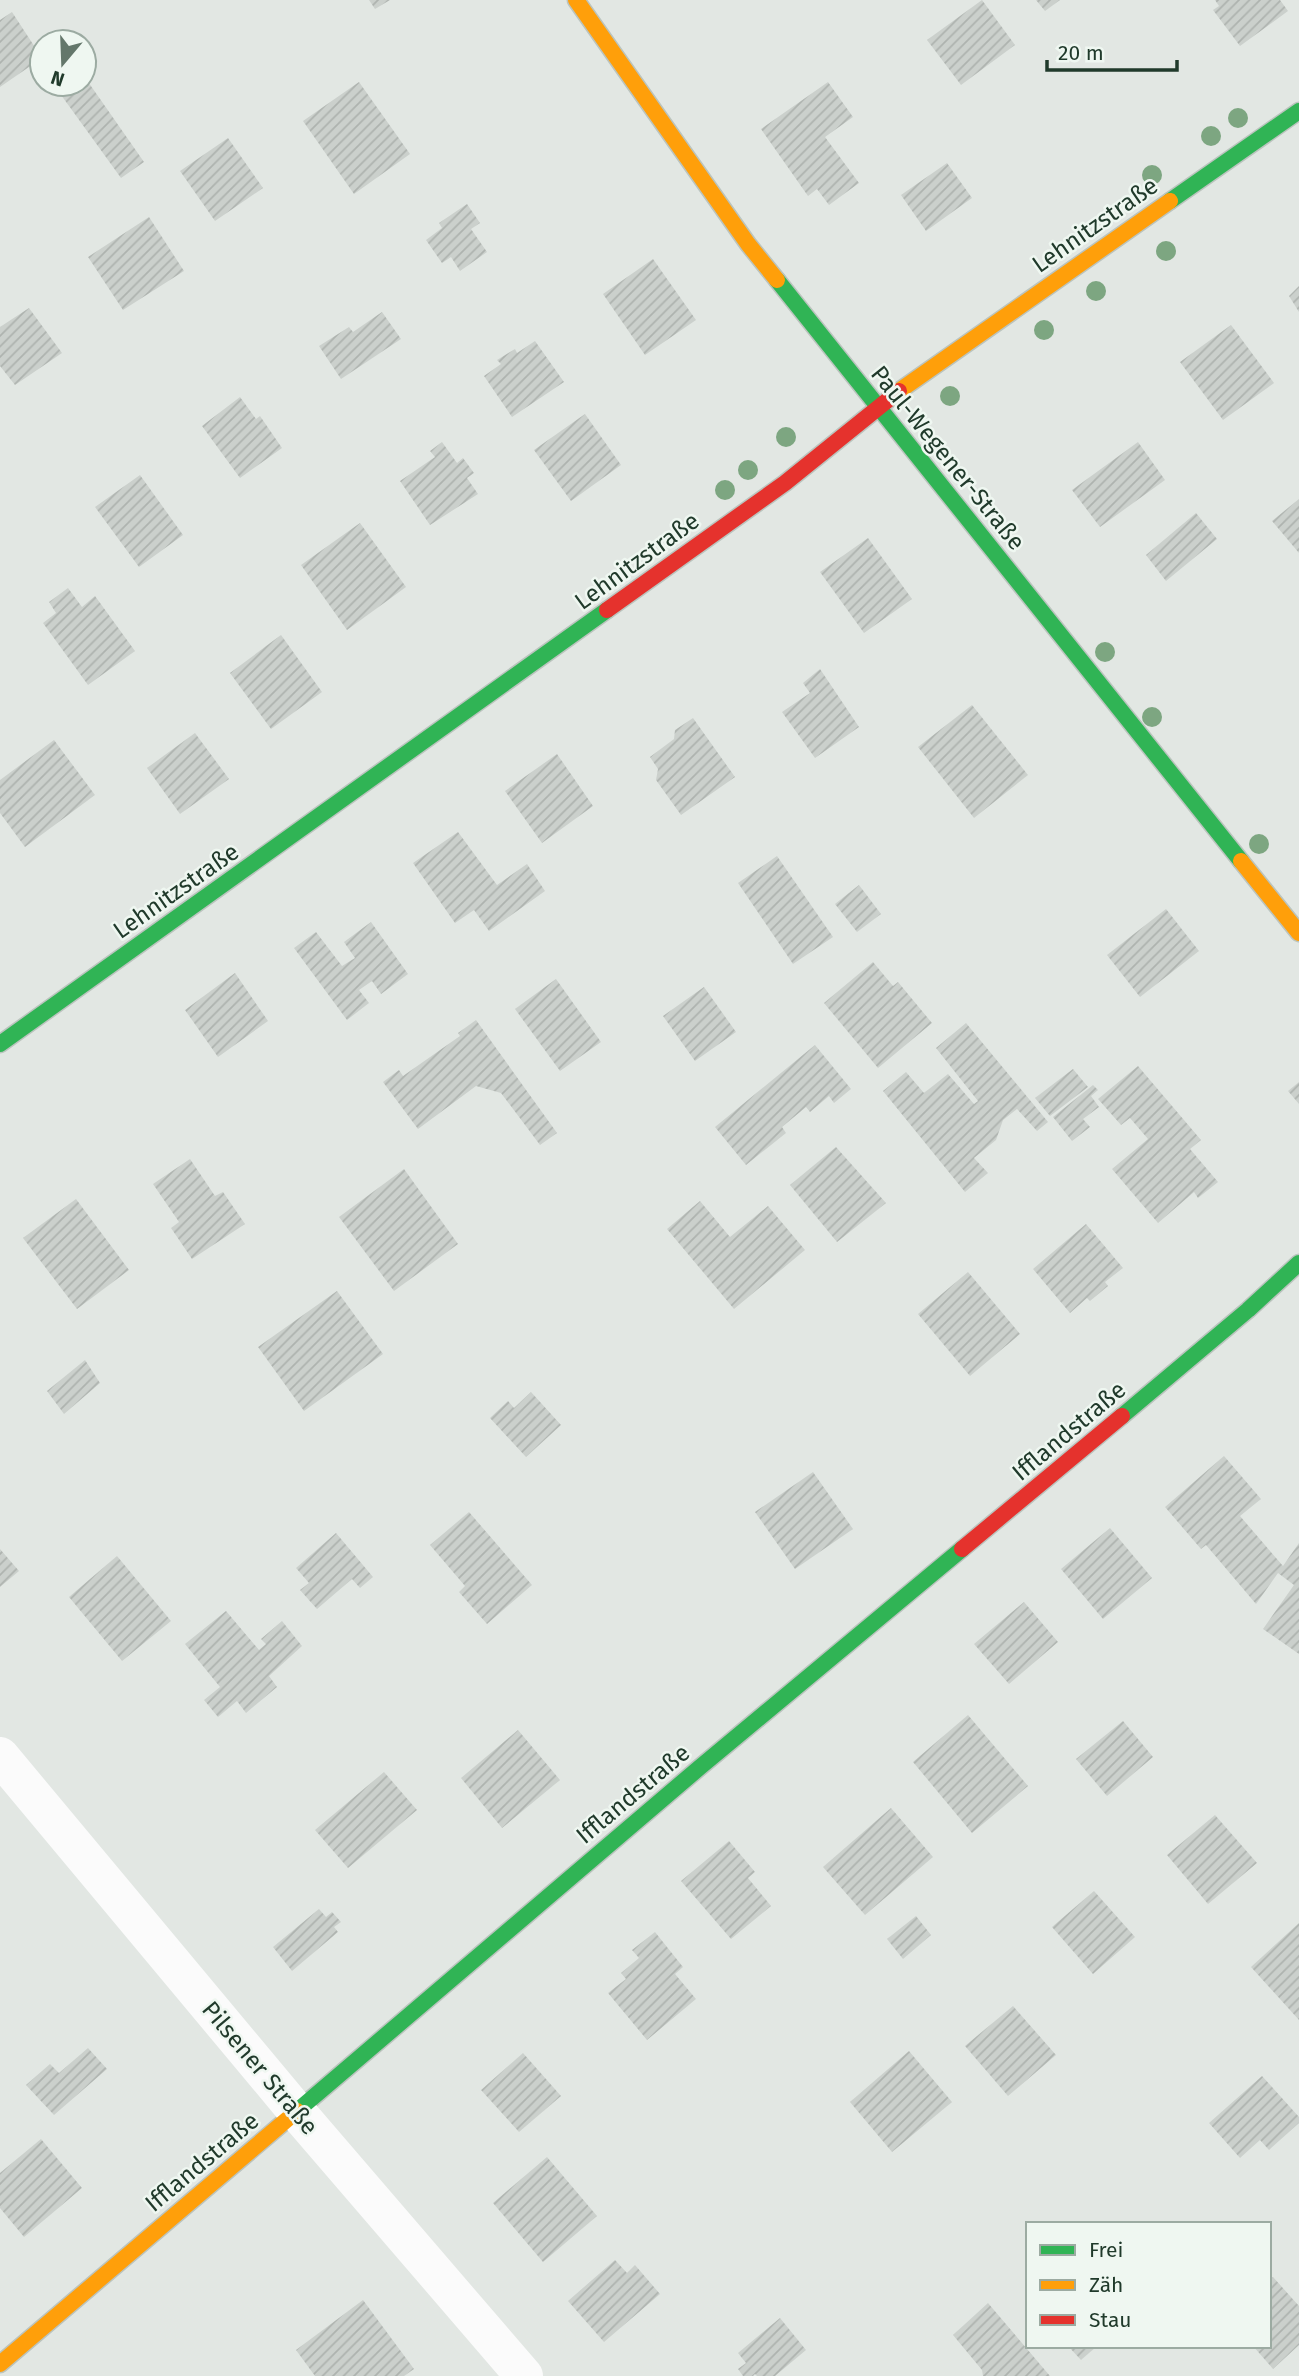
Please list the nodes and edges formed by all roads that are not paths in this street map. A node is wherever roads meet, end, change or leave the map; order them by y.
1 (576, 0) edge
2 (1299, 111) edge
3 (877, 407) junction
4 (1299, 933) edge
5 (0, 1044) edge
6 (1299, 1263) edge
7 (0, 1756) edge
8 (297, 2112) junction
9 (0, 2364) edge
10 (524, 2376) edge

1 - 3 street, Paul-Wegener-Straße
2 - 3 street, Lehnitzstraße
3 - 4 street, Paul-Wegener-Straße
3 - 5 street, Lehnitzstraße
6 - 8 street, Ifflandstraße
7 - 8 street, Pilsener Straße
8 - 9 street, Ifflandstraße
8 - 10 street, Pilsener Straße

